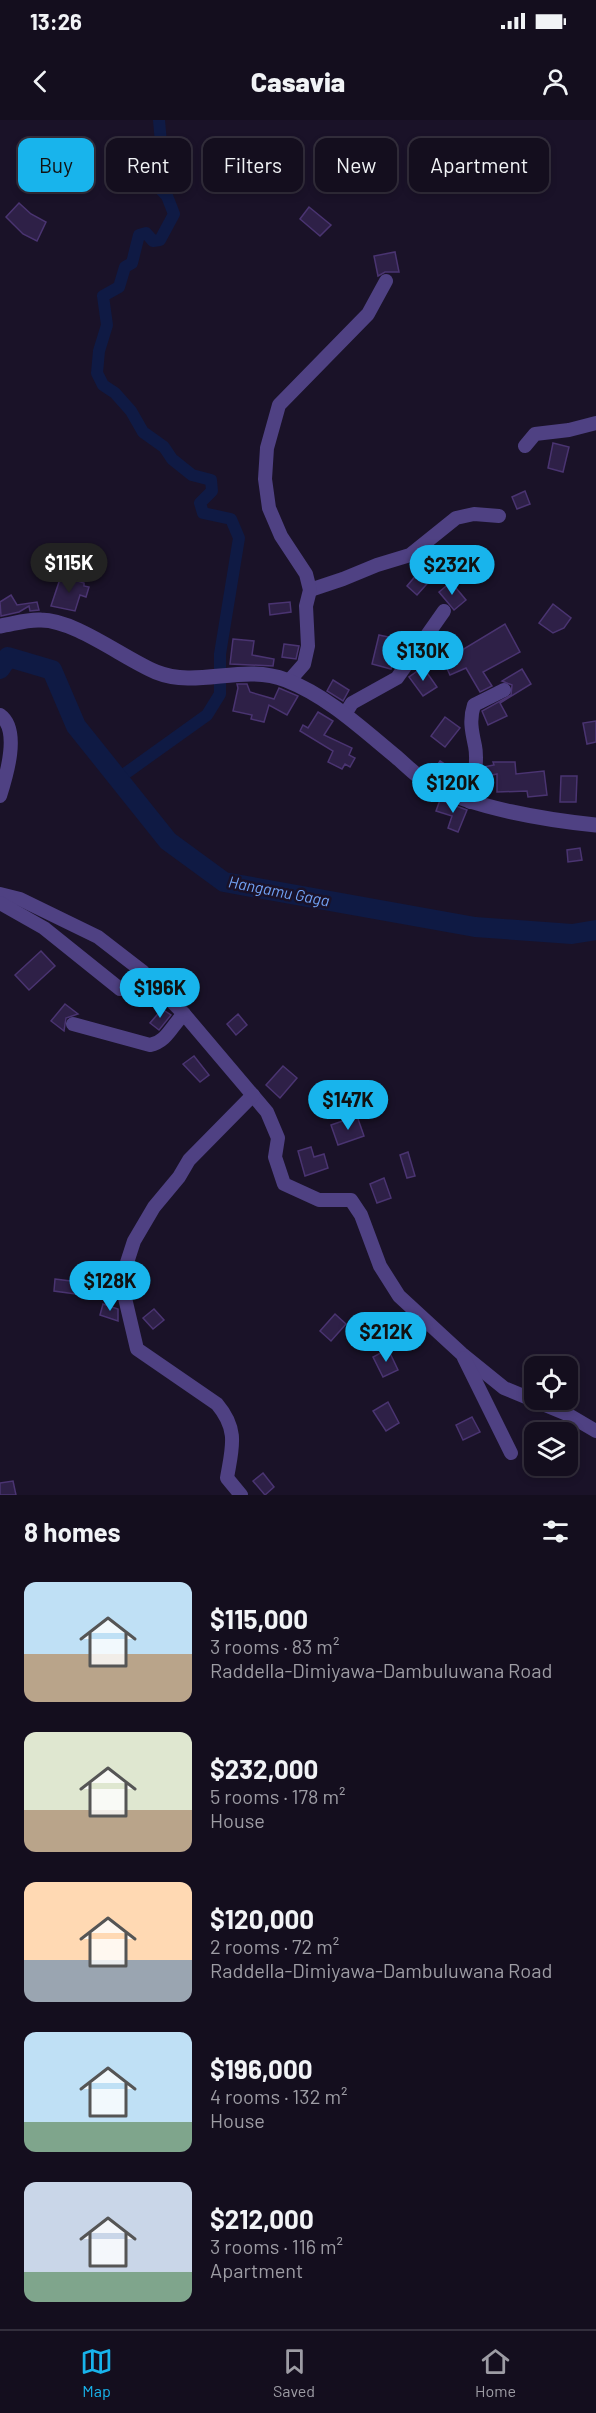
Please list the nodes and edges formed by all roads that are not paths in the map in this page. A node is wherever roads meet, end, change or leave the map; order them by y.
1 (386, 281) dead end
2 (596, 423) edge
3 (525, 446) dead end
4 (499, 516) dead end
5 (310, 590) junction
6 (444, 611) dead end
7 (0, 626) edge
8 (289, 681) junction
9 (504, 690) dead end
10 (345, 714) junction
11 (0, 715) edge
12 (0, 796) edge
13 (470, 802) junction
14 (596, 825) edge
15 (0, 894) edge
16 (0, 903) edge
17 (120, 989) dead end
18 (184, 1014) junction
19 (74, 1024) dead end
20 (253, 1095) junction
21 (462, 1354) junction
22 (596, 1431) edge
23 (511, 1453) dead end
24 (241, 1495) edge

1 - 5 street
2 - 3 street
4 - 5 street
5 - 8 street
6 - 10 street
7 - 8 street
8 - 10 street
9 - 13 street
10 - 13 street
11 - 12 street
13 - 14 street
15 - 18 street
16 - 17 street
18 - 19 street
18 - 20 street
20 - 21 street
20 - 24 street
21 - 22 street
21 - 23 street

